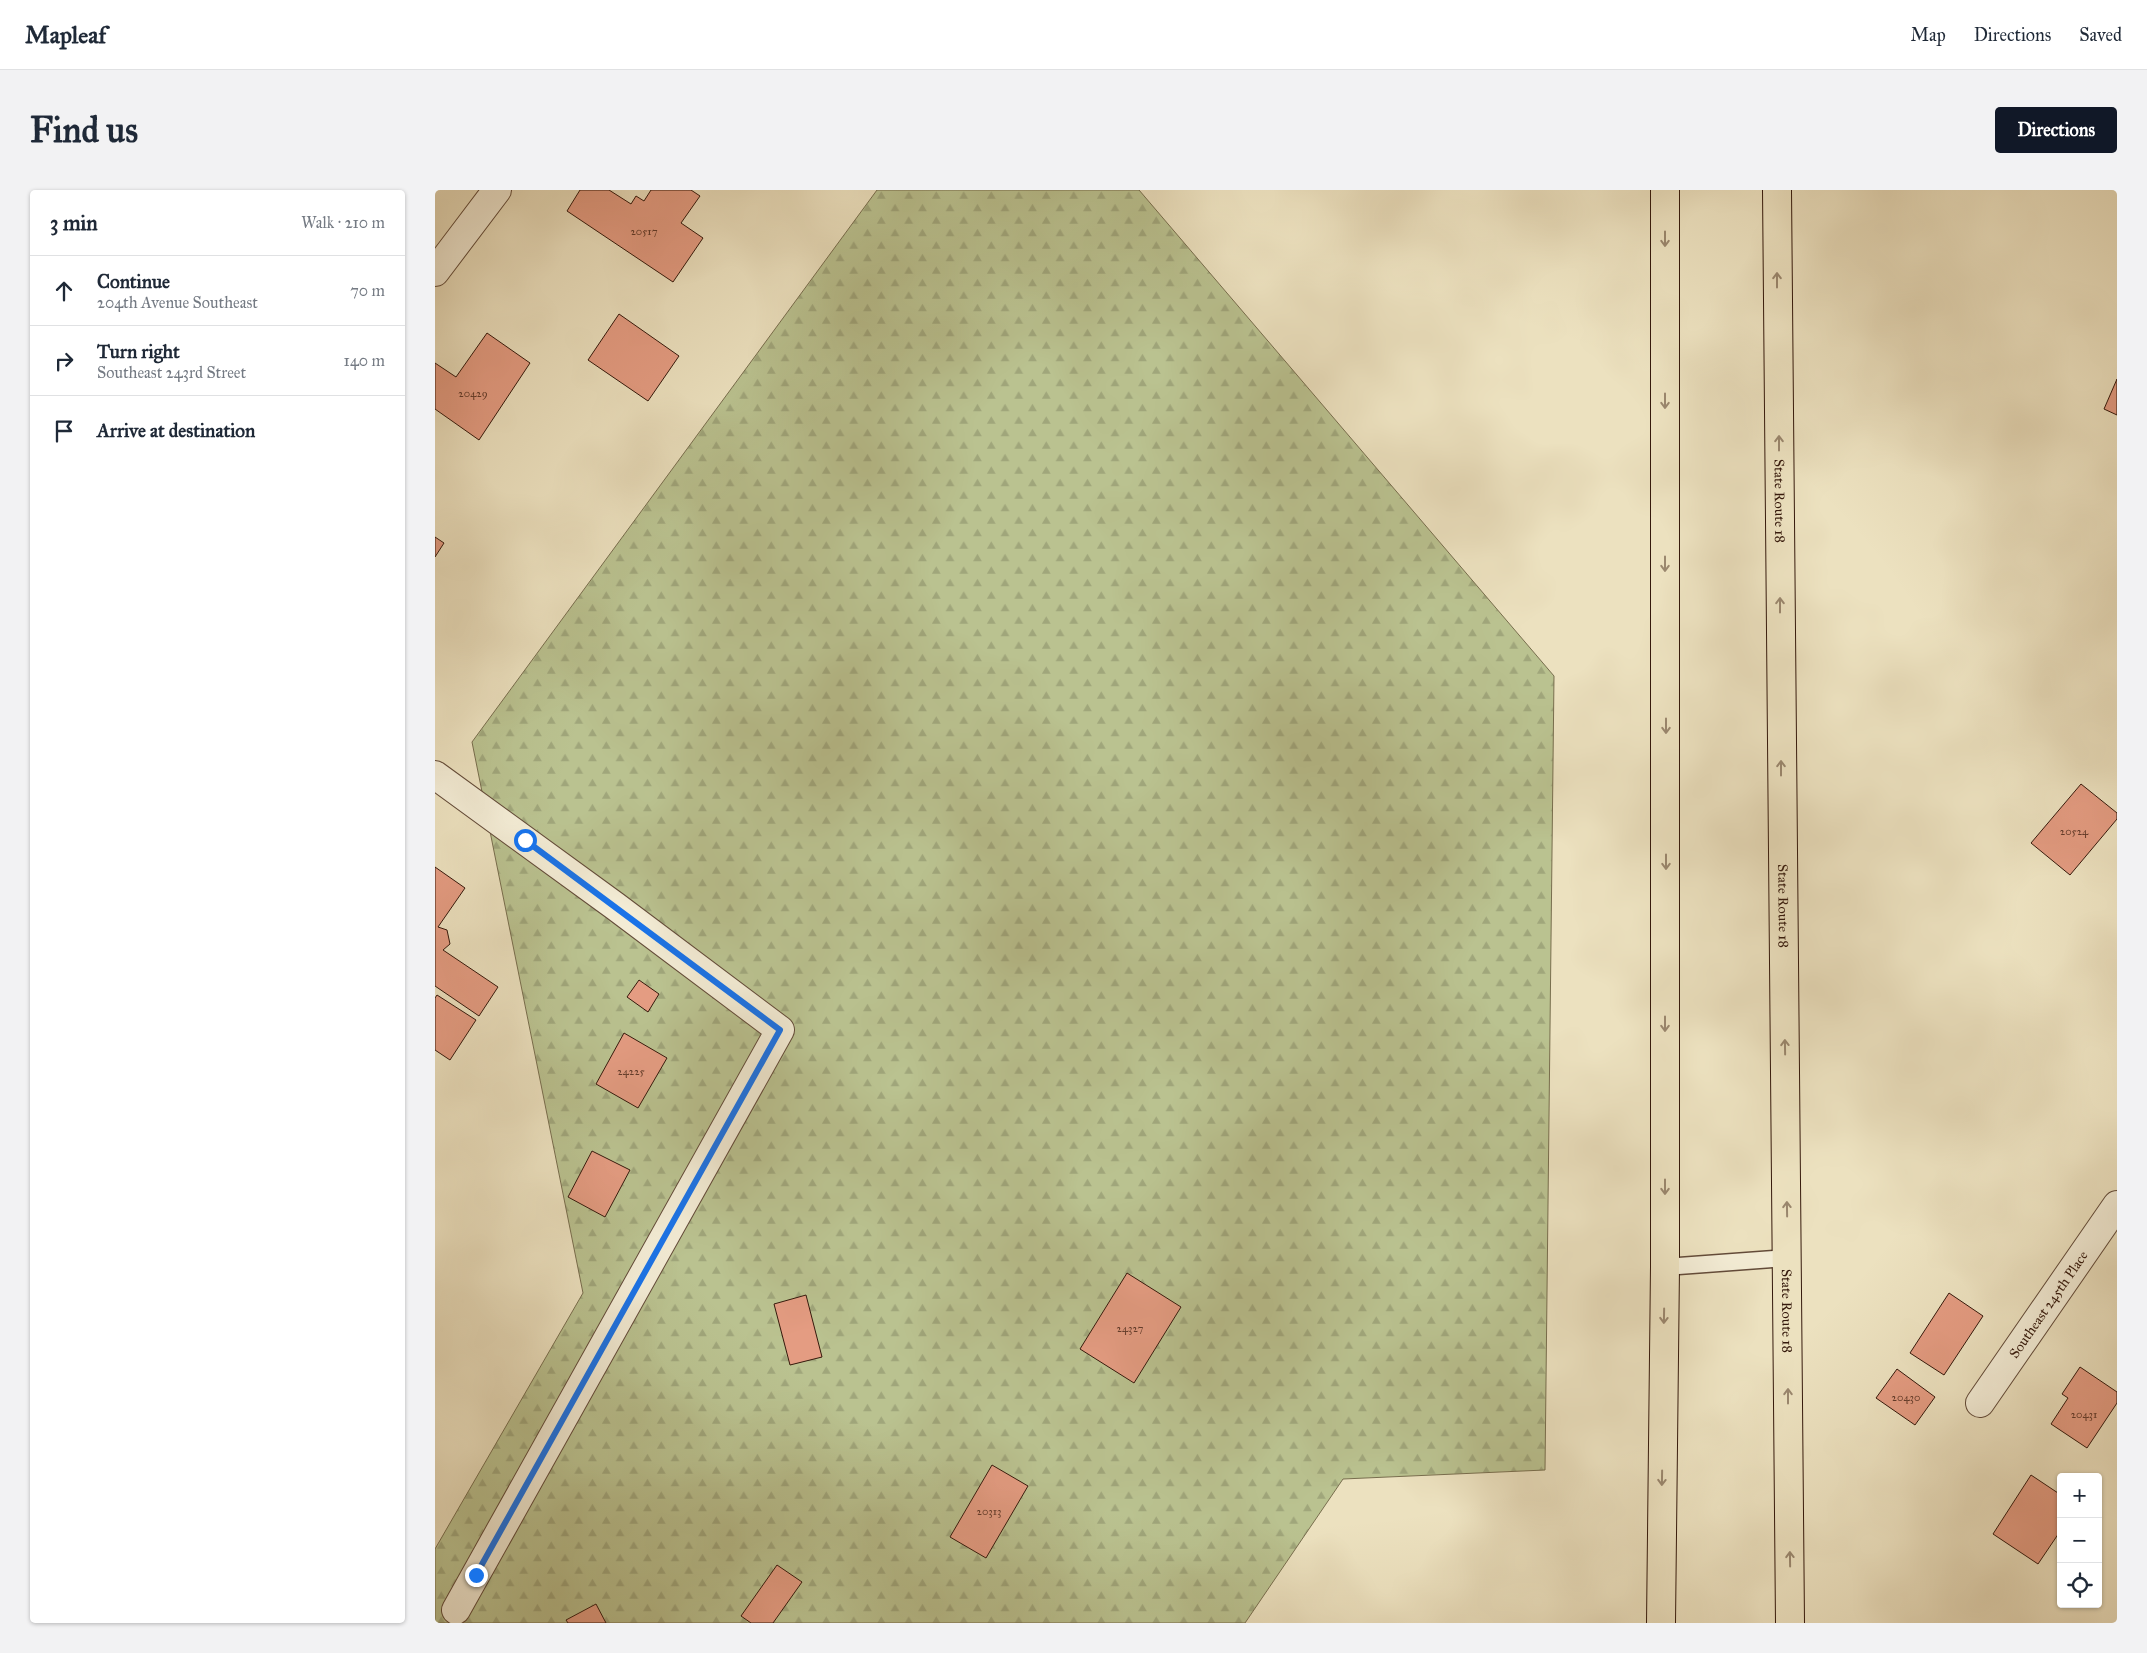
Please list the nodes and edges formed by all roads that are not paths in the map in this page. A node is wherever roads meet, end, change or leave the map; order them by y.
1 (497, 190) edge
2 (1665, 190) edge
3 (1777, 190) edge
4 (435, 272) edge
5 (435, 776) edge
6 (2117, 1205) edge
7 (1787, 1258) junction
8 (1665, 1267) junction
9 (1980, 1403) dead end
10 (456, 1610) dead end
11 (1661, 1623) edge
12 (1790, 1623) edge

1 - 4 street
2 -> 8 highway
7 -> 3 highway, State Route 18
5 - 10 street
6 - 9 street, Southeast 245th Place
7 - 8 lane
12 -> 7 highway, State Route 18
8 -> 11 highway

